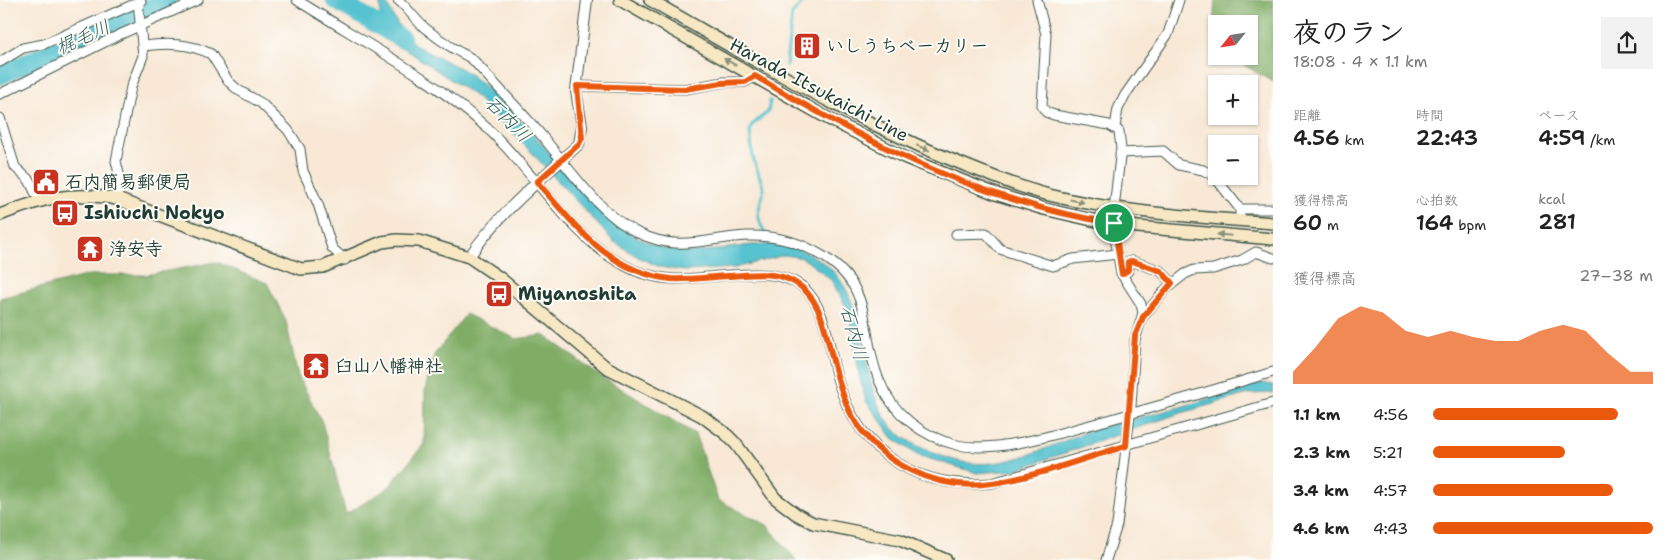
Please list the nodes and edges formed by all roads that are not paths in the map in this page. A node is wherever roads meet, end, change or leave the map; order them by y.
1 (198, 0) edge
2 (298, 0) edge
3 (398, 0) edge
4 (586, 0) edge
5 (620, 0) edge
6 (650, 0) edge
7 (1037, 0) edge
8 (1179, 0) edge
9 (139, 1) edge
10 (140, 25) junction
11 (144, 46) junction
12 (0, 62) edge
13 (755, 76) junction
14 (577, 86) junction
15 (0, 94) edge
16 (0, 118) edge
17 (1115, 127) junction
18 (1120, 153) junction
19 (561, 161) junction
20 (538, 182) junction
21 (117, 199) junction
22 (39, 200) junction
23 (1114, 208) junction
24 (1273, 209) edge
25 (0, 215) edge
26 (1240, 215) junction
27 (1114, 223) junction
28 (1273, 223) edge
29 (956, 234) dead end
30 (1273, 239) edge
31 (1118, 254) junction
32 (469, 257) junction
33 (1273, 258) edge
34 (344, 260) junction
35 (1122, 274) junction
36 (1172, 283) junction
37 (1142, 318) junction
38 (1273, 372) edge
39 (1273, 403) edge
40 (1130, 415) junction
41 (1127, 445) junction
42 (946, 560) edge
43 (1106, 560) edge

1 - 10 street
2 - 20 street
3 - 19 street
4 - 14 street
13 -> 5 main road, Harada Itsukaichi Line
6 -> 23 main road, Harada Itsukaichi Line
7 - 17 street
8 - 17 street
9 - 10 street
9 - 12 street
10 - 11 street
10 - 15 street
11 - 21 street
11 - 34 street
13 - 14 street
13 - 27 main road, Harada Itsukaichi Line
14 - 19 street
16 - 22 street
17 - 18 street
18 - 23 street
18 - 26 street
19 - 20 street
19 - 40 street
20 - 32 street
20 - 41 street
21 - 22 main road
21 - 34 main road
22 - 25 main road
23 - 26 main road, Harada Itsukaichi Line
23 - 27 street
24 - 26 street
26 - 28 main road, Harada Itsukaichi Line
30 -> 27 main road, Harada Itsukaichi Line
27 - 31 street
29 - 31 street
31 - 35 street
32 - 34 main road
32 - 42 main road
33 - 36 street
35 - 36 street
35 - 37 street
36 - 37 street
37 - 40 street
38 - 40 street
39 - 41 street
40 - 41 street
41 - 43 street

